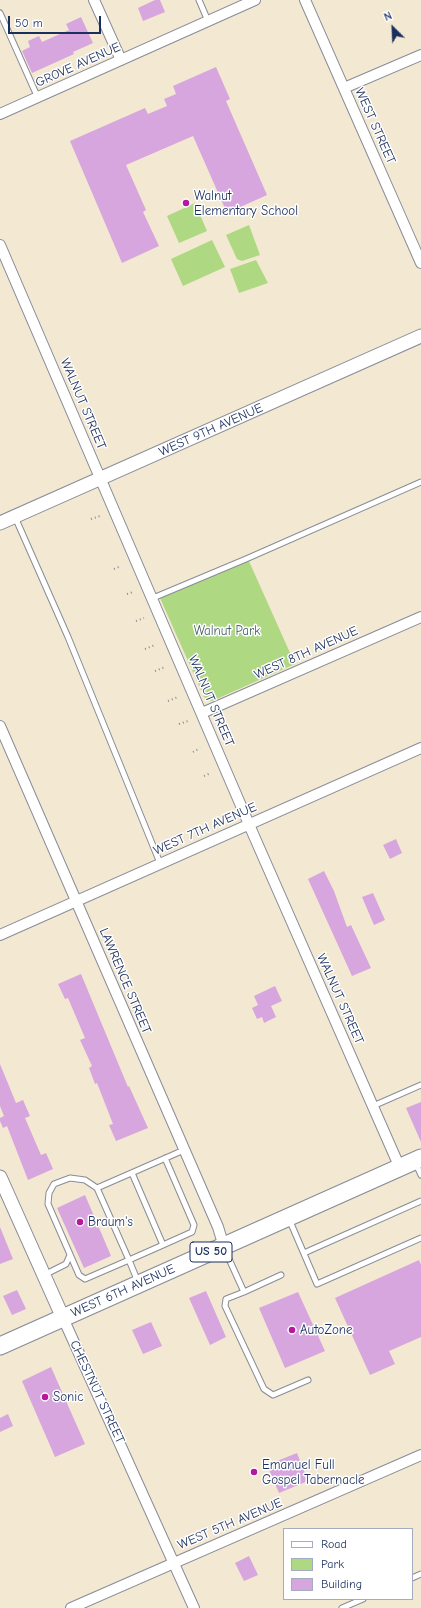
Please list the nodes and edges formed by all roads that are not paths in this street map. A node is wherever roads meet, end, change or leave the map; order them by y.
1 (94, 0) edge
2 (199, 0) edge
3 (255, 0) edge
4 (304, 0) edge
5 (0, 13) edge
6 (208, 21) junction
7 (421, 55) edge
8 (121, 60) junction
9 (344, 88) junction
10 (38, 98) junction
11 (0, 114) edge
12 (0, 244) edge
13 (421, 264) edge
14 (421, 336) edge
15 (101, 479) junction
16 (421, 482) edge
17 (15, 517) junction
18 (0, 523) edge
19 (153, 598) junction
20 (421, 617) edge
21 (202, 713) junction
22 (0, 726) edge
23 (421, 748) edge
24 (249, 823) junction
25 (160, 863) junction
26 (76, 901) junction
27 (0, 935) edge
28 (421, 1085) edge
29 (373, 1106) junction
30 (184, 1150) junction
31 (165, 1158) junction
32 (414, 1166) edge
33 (132, 1173) junction
34 (0, 1177) edge
35 (97, 1188) junction
36 (421, 1201) edge
37 (288, 1218) junction
38 (421, 1238) edge
39 (163, 1245) junction
40 (224, 1247) junction
41 (304, 1253) junction
42 (70, 1255) junction
43 (128, 1260) junction
44 (43, 1275) junction
45 (281, 1275) dead end
46 (139, 1284) junction
47 (244, 1292) junction
48 (63, 1318) junction
49 (0, 1346) edge
50 (308, 1380) dead end
51 (421, 1455) edge
52 (174, 1563) junction
53 (361, 1600) edge
54 (71, 1608) edge
55 (194, 1608) edge
56 (342, 1608) edge

1 - 8 street
2 - 6 lane
3 - 6 street, GROVE AVENUE
4 - 9 street, WEST STREET
5 - 10 lane
6 - 8 street, GROVE AVENUE
7 - 9 street
8 - 10 street, GROVE AVENUE
9 - 13 street, WEST STREET
10 - 11 street, GROVE AVENUE
12 - 15 street, WALNUT STREET
14 - 15 street, WEST 9TH AVENUE
15 - 17 street, WEST 9TH AVENUE
15 - 19 street, WALNUT STREET
16 - 19 lane
17 - 18 street, WEST 9TH AVENUE
17 - 25 lane
19 - 21 street, WALNUT STREET
20 - 21 street, WEST 8TH AVENUE
21 - 24 street, WALNUT STREET
22 - 26 street, LAWRENCE STREET
23 - 24 street, WEST 7TH AVENUE
24 - 25 street, WEST 7TH AVENUE
24 - 29 street, WALNUT STREET
25 - 26 street, WEST 7TH AVENUE
26 - 27 street, WEST 7TH AVENUE
26 - 30 street, LAWRENCE STREET
28 - 29 lane
29 - 32 street, WALNUT STREET
30 - 31 lane
30 - 40 street, LAWRENCE STREET
31 - 33 lane
31 - 39 lane
32 - 37 main road, WEST 6TH AVENUE / US 50
33 - 35 lane
33 - 39 lane
34 - 44 street, CHESTNUT STREET
35 - 42 lane
35 - 43 lane
36 - 41 lane
37 - 40 main road, WEST 6TH AVENUE / US 50
37 - 41 lane
38 - 41 lane
39 - 43 lane
40 - 46 main road, WEST 6TH AVENUE / US 50
40 - 47 lane
42 - 43 lane
42 - 44 lane
43 - 46 lane
44 - 48 street, CHESTNUT STREET
45 - 47 lane
46 - 48 main road, WEST 6TH AVENUE / US 50
47 - 50 lane
48 - 49 main road, WEST 6TH AVENUE / US 50
48 - 52 street, CHESTNUT STREET
51 - 52 street, WEST 5TH AVENUE
52 - 54 street, WEST 5TH AVENUE
52 - 55 street, CHESTNUT STREET
53 - 56 lane

